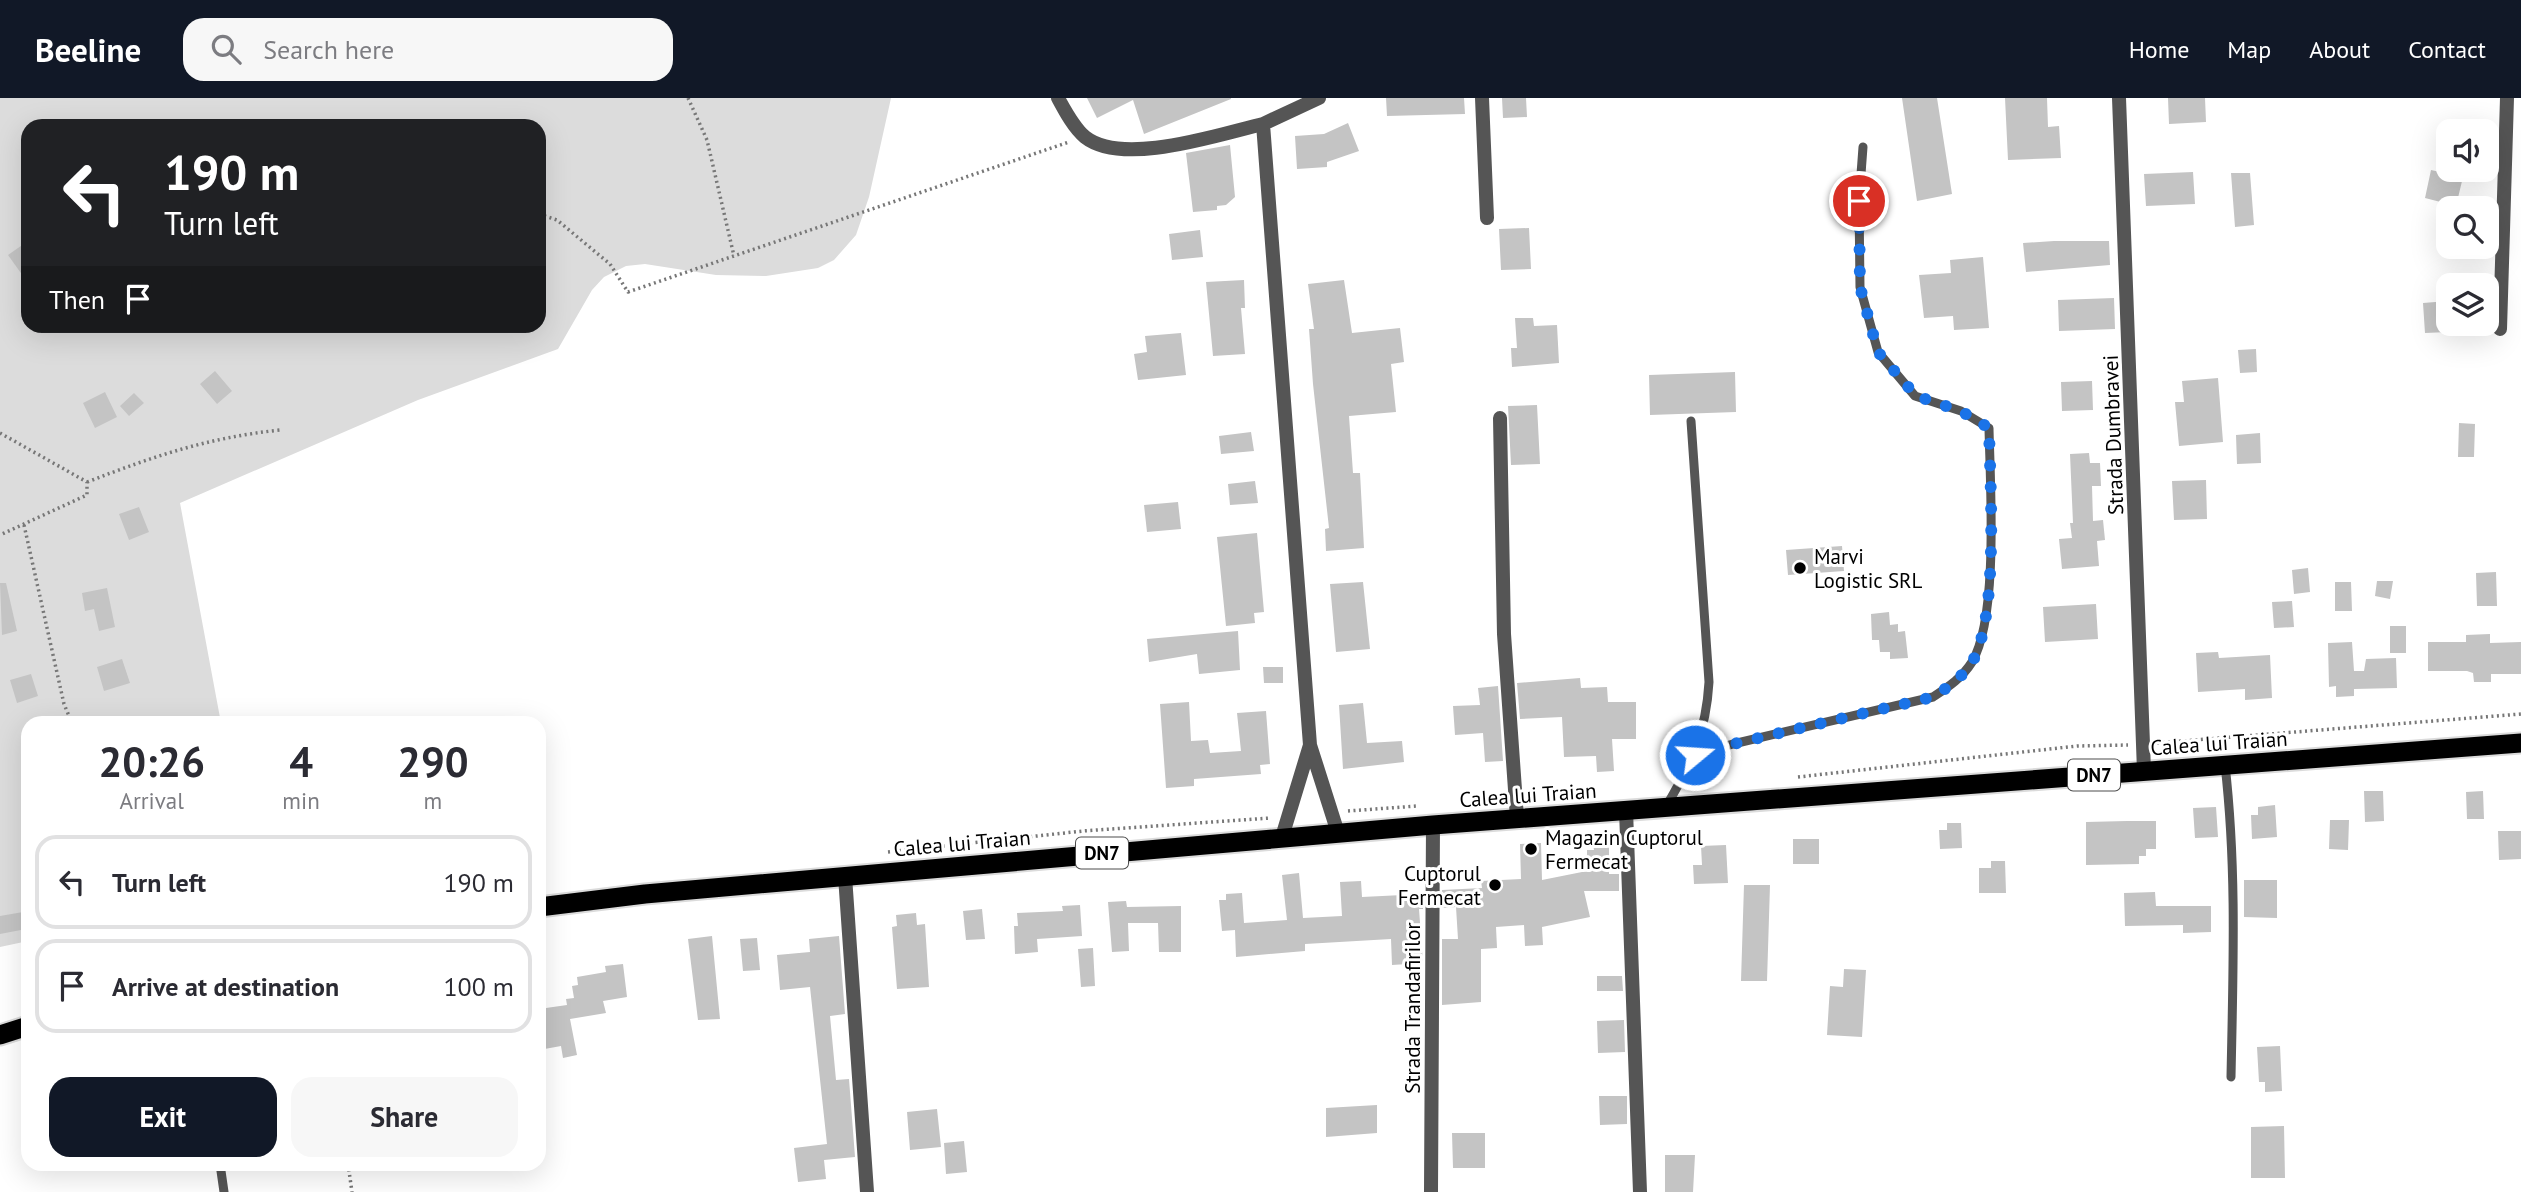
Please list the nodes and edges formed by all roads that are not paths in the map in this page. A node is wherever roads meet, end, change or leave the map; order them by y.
1 (1058, 98) edge
2 (1319, 98) edge
3 (1482, 98) edge
4 (2119, 98) edge
5 (2507, 98) edge
6 (1263, 124) junction
7 (1863, 147) dead end
8 (1487, 218) dead end
9 (2500, 329) dead end
10 (1500, 418) dead end
11 (1692, 421) dead end
12 (2521, 743) edge
13 (1310, 745) junction
14 (1695, 755) junction
15 (2225, 765) junction
16 (2144, 771) junction
17 (1666, 807) junction
18 (1626, 810) junction
19 (1517, 818) junction
20 (1433, 825) junction
21 (1338, 833) junction
22 (1282, 837) junction
23 (845, 876) junction
24 (546, 906) edge
25 (21, 1028) edge
26 (0, 1035) edge
27 (2231, 1077) dead end
28 (221, 1171) edge
29 (224, 1192) edge
30 (867, 1192) edge
31 (1430, 1192) edge
32 (1640, 1192) edge

1 - 6 street
2 - 6 street
3 - 8 street
4 - 16 street, Strada Dumbravei
5 - 9 street
6 - 13 street
7 - 14 lane
10 - 19 street
11 - 14 lane
12 - 15 highway, Calea lui Traian / DN7
13 - 21 street
13 - 22 street
14 - 17 lane
15 - 16 highway, Calea lui Traian / DN7
15 - 27 lane
16 - 17 highway, Calea lui Traian / DN7
17 - 18 highway, Calea lui Traian / DN7
18 - 19 highway, Calea lui Traian / DN7
18 - 32 street
19 - 20 highway, Calea lui Traian / DN7
20 - 21 highway, Calea lui Traian / DN7
20 - 31 street, Strada Trandafirilor
21 - 22 highway, Calea lui Traian / DN7
22 - 23 highway, Calea lui Traian / DN7
23 - 24 highway, Calea lui Traian / DN7
23 - 30 street
25 - 26 highway
28 - 29 lane

